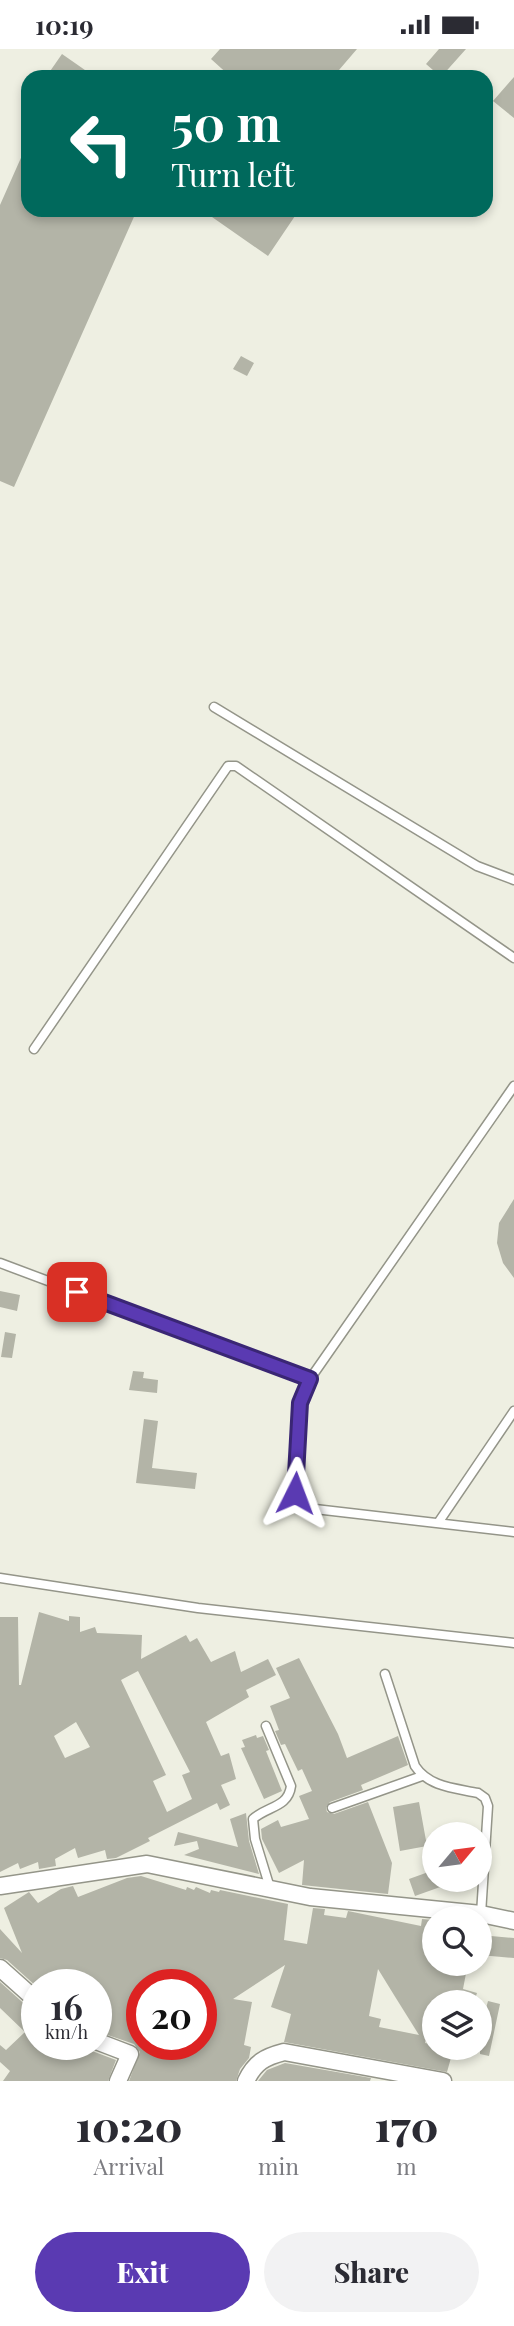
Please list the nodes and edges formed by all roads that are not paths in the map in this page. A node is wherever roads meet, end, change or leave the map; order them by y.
1 (214, 707) dead end
2 (514, 880) edge
3 (514, 958) edge
4 (34, 1049) dead end
5 (514, 1086) edge
6 (0, 1263) edge
7 (310, 1379) junction
8 (514, 1411) edge
9 (438, 1523) junction
10 (514, 1532) edge
11 (0, 1578) edge
12 (514, 1643) edge
13 (385, 1674) dead end
14 (266, 1726) dead end
15 (422, 1776) junction
16 (332, 1808) dead end
17 (0, 1886) edge
18 (270, 1889) junction
19 (482, 1906) edge
20 (422, 1908) edge
21 (492, 1916) edge
22 (514, 1921) edge
23 (0, 1968) edge
24 (21, 1987) edge
25 (112, 2047) edge
26 (118, 2081) edge
27 (246, 2081) edge
28 (443, 2081) edge

1 - 2 lane
3 - 4 lane
5 - 7 lane
6 - 7 lane
7 - 9 lane
8 - 9 lane
9 - 10 lane
11 - 12 lane
13 - 15 lane
14 - 18 lane
15 - 16 lane
15 - 19 lane
17 - 18 street
18 - 20 street
21 - 22 street
23 - 24 street
25 - 26 street
27 - 28 street

